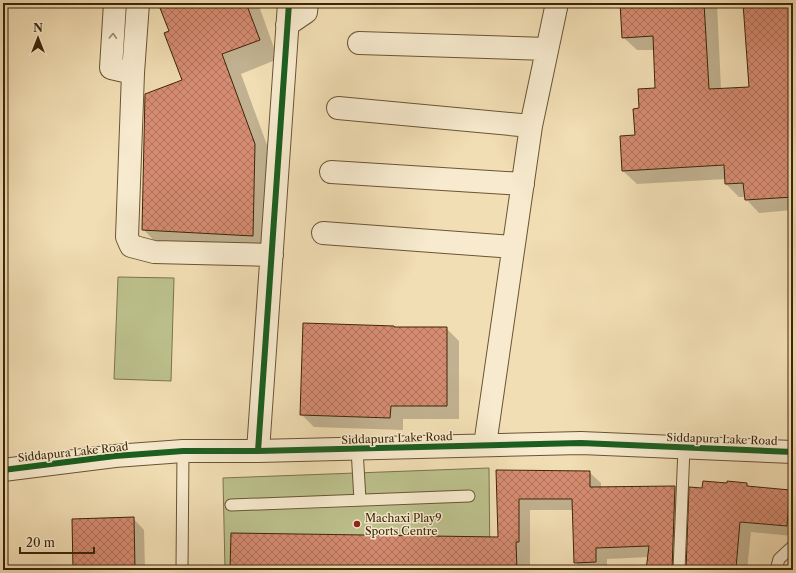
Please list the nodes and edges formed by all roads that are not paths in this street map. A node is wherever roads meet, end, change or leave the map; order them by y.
1 (115, 3) edge
2 (138, 3) edge
3 (289, 3) edge
4 (307, 3) edge
5 (557, 3) edge
6 (287, 25) junction
7 (359, 42) dead end
8 (547, 49) junction
9 (133, 73) junction
10 (338, 108) dead end
11 (531, 126) junction
12 (331, 172) dead end
13 (522, 184) junction
14 (323, 233) dead end
15 (513, 247) junction
16 (272, 255) junction
17 (485, 445) junction
18 (684, 448) junction
19 (357, 449) junction
20 (183, 452) junction
21 (258, 452) junction
22 (793, 452) edge
23 (3, 470) edge
24 (469, 496) dead end
25 (360, 500) junction
26 (232, 505) dead end
27 (793, 546) edge
28 (182, 570) edge
29 (679, 570) edge
30 (776, 570) edge

9 -> 1 street
2 - 9 street
3 - 6 street
4 - 6 street
5 - 8 street
6 - 16 street
7 - 8 street
8 - 11 street
9 - 16 street
10 - 11 street
11 - 13 street
12 - 13 street
13 - 15 street
14 - 15 street
15 - 17 street
16 - 21 street
17 - 18 street, Siddapura Lake Road
17 - 19 street, Siddapura Lake Road
18 - 22 street, Siddapura Lake Road
18 - 29 lane
19 - 21 street, Siddapura Lake Road
19 - 25 lane
20 - 21 street, Siddapura Lake Road
20 - 23 street, Siddapura Lake Road
20 - 28 lane
24 - 25 lane
25 - 26 lane
27 - 30 lane

